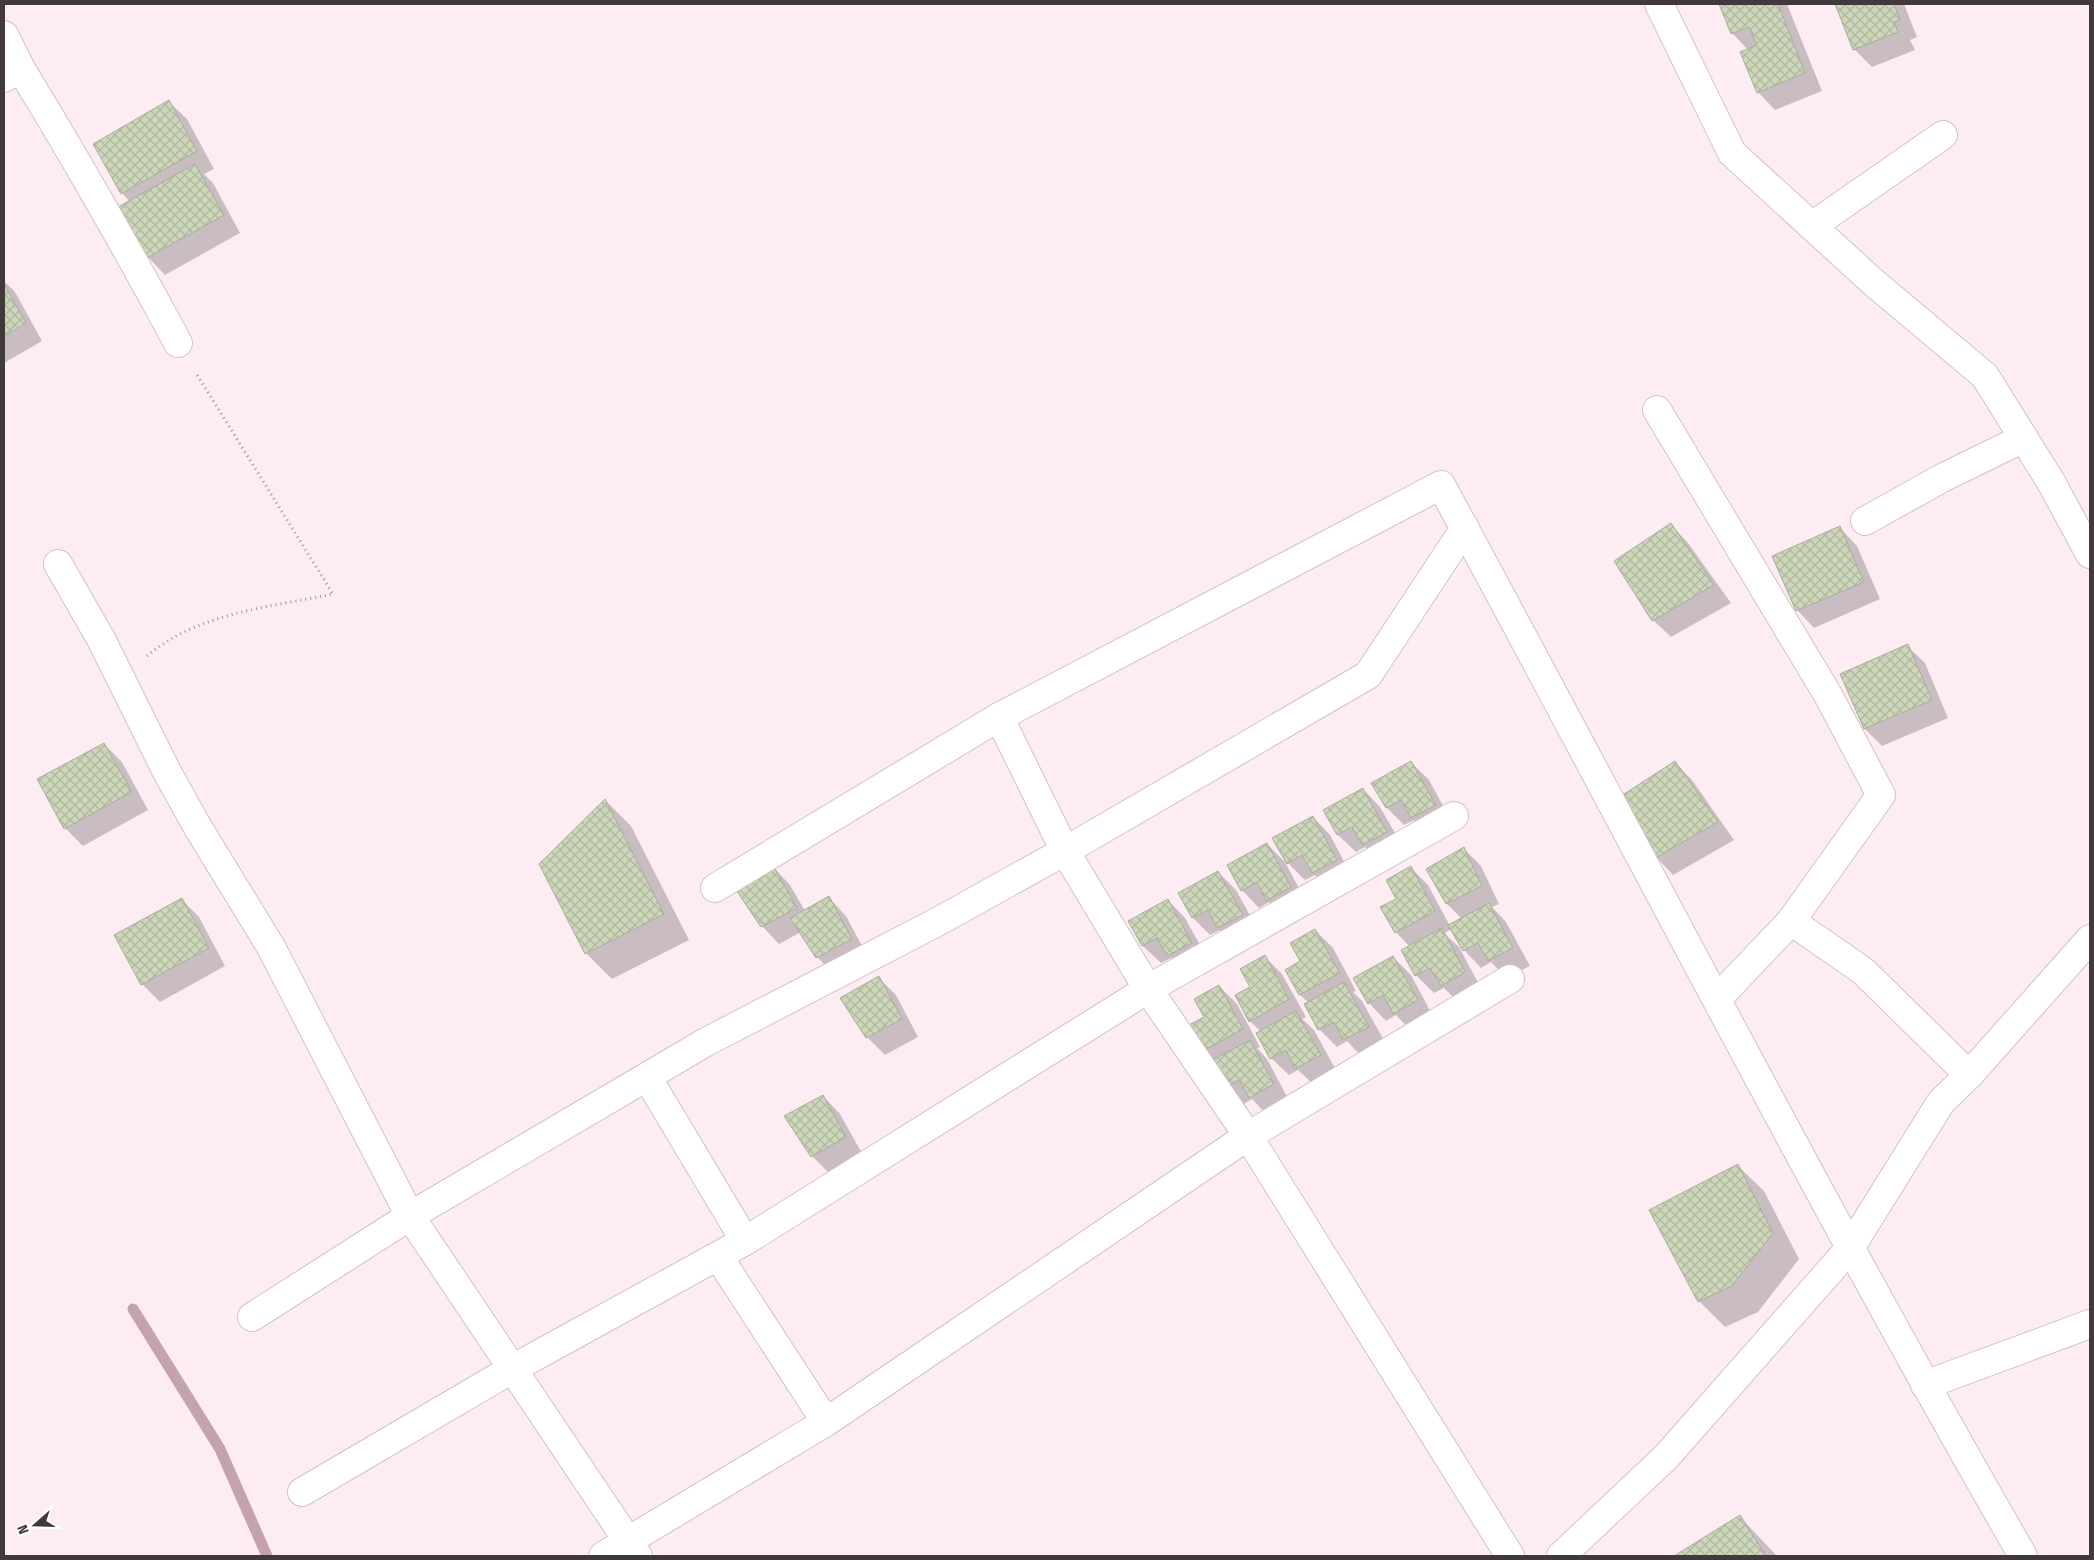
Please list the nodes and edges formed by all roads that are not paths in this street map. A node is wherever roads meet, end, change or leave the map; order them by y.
1 (1659, 4) edge
2 (4, 35) edge
3 (12, 74) edge
4 (1943, 135) dead end
5 (1812, 226) junction
6 (178, 343) road end
7 (1657, 410) dead end
8 (2024, 438) junction
9 (1865, 521) dead end
10 (1465, 528) junction
11 (2090, 554) edge
12 (58, 564) dead end
13 (999, 717) junction
14 (1454, 816) dead end
15 (1065, 851) junction
16 (715, 888) dead end
17 (1790, 921) junction
18 (2090, 939) edge
19 (1510, 979) dead end
20 (1148, 988) junction
21 (1717, 999) junction
22 (1969, 1076) junction
23 (647, 1077) junction
24 (1248, 1136) junction
25 (410, 1216) junction
26 (745, 1241) junction
27 (1850, 1248) junction
28 (718, 1256) junction
29 (252, 1317) dead end
30 (2090, 1324) edge
31 (512, 1369) junction
32 (1925, 1385) junction
33 (826, 1422) junction
34 (302, 1492) dead end
35 (632, 1548) edge
36 (602, 1556) edge
37 (1510, 1556) edge
38 (1561, 1556) edge
39 (2023, 1556) edge

1 - 5 street
2 - 3 street
3 - 6 street
4 - 5 street
5 - 8 street
7 - 17 street
8 - 9 street
8 - 11 street
10 - 13 street
10 - 15 street
10 - 21 street
12 - 25 street
13 - 15 street
13 - 16 street
14 - 20 street
15 - 20 street
15 - 23 street
17 - 21 street
17 - 22 street
18 - 22 street
19 - 24 street
20 - 24 street
20 - 26 street
21 - 27 street
22 - 27 street
23 - 25 street
23 - 26 street
24 - 33 street
24 - 37 street
25 - 29 street
25 - 31 street
26 - 28 street
27 - 32 street
27 - 38 street
28 - 31 street
28 - 33 street
30 - 32 street
31 - 34 street
31 - 35 street
32 - 39 street
33 - 35 street
35 - 36 street

